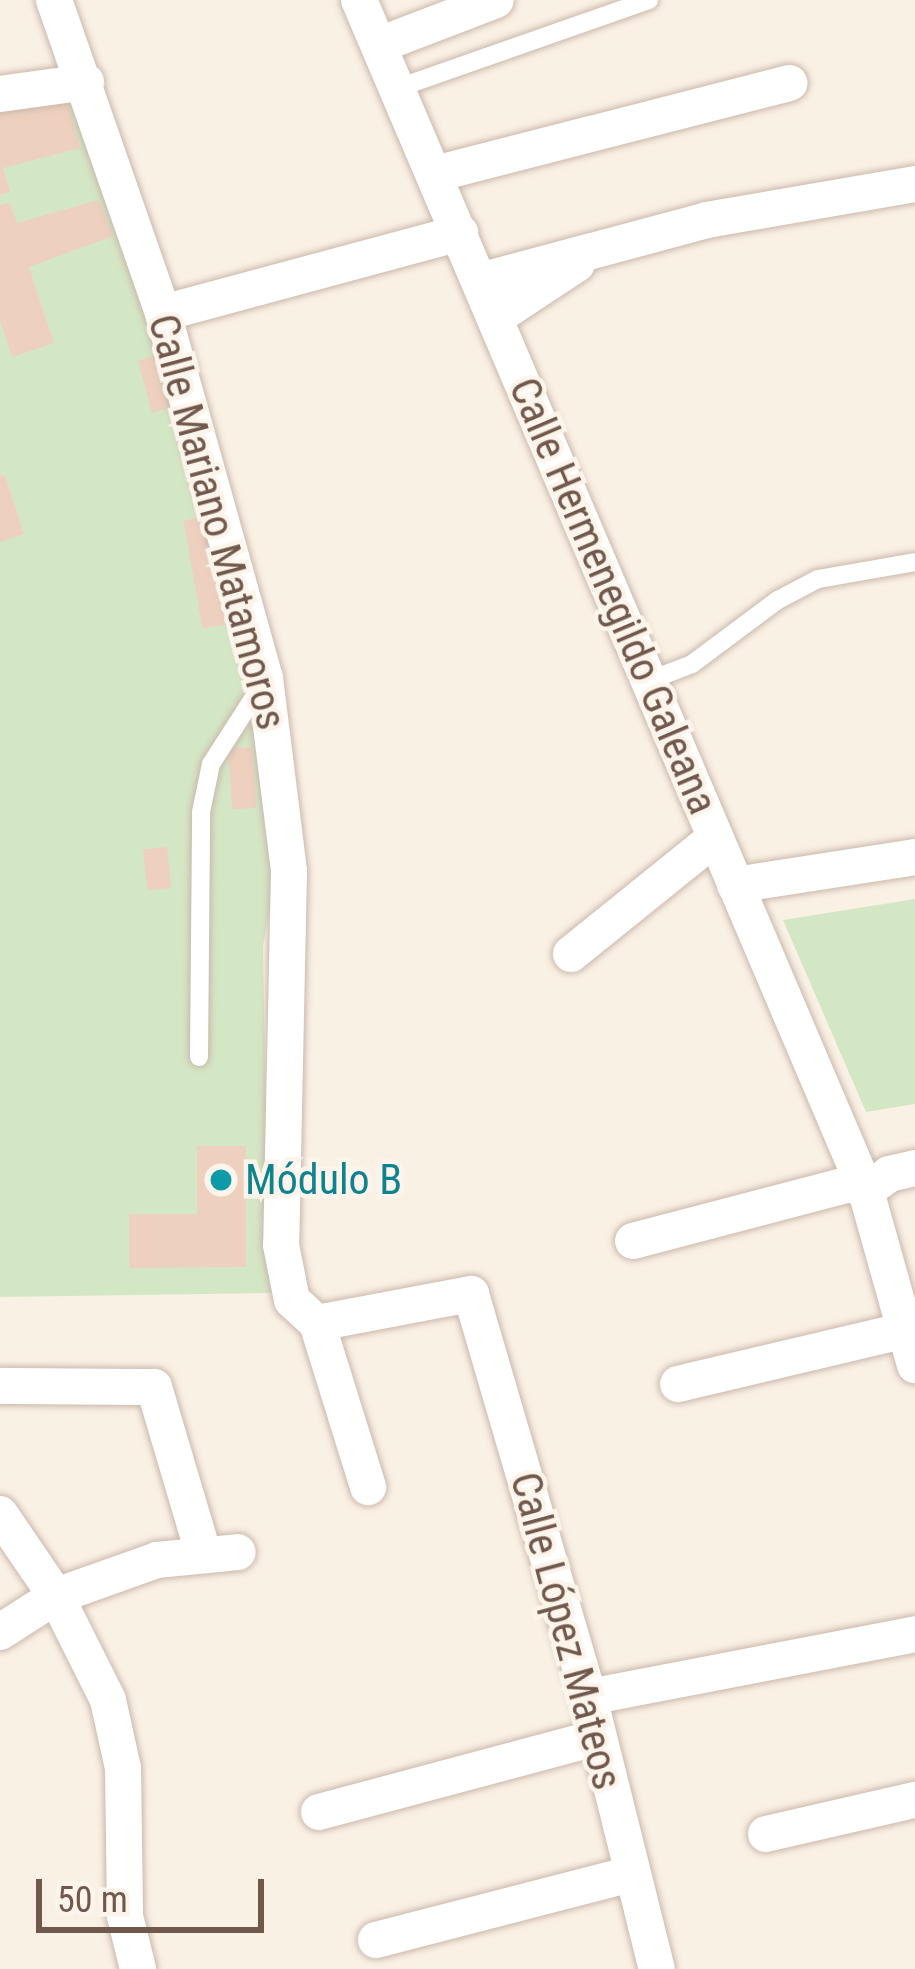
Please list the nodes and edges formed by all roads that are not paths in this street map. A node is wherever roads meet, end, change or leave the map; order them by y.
1 (54, 0) edge
2 (359, 0) edge
3 (496, 0) edge
4 (649, 0) edge
5 (379, 45) junction
6 (86, 82) junction
7 (789, 83) dead end
8 (398, 88) junction
9 (0, 94) edge
10 (434, 174) junction
11 (915, 184) edge
12 (460, 233) junction
13 (589, 254) junction
14 (480, 281) junction
15 (163, 313) junction
16 (496, 317) junction
17 (915, 562) edge
18 (266, 678) junction
19 (648, 681) junction
20 (715, 838) junction
21 (915, 857) edge
22 (735, 885) junction
23 (572, 954) dead end
24 (199, 1058) dead end
25 (915, 1168) edge
26 (866, 1191) junction
27 (634, 1240) dead end
28 (904, 1278) edge
29 (317, 1323) junction
30 (911, 1347) edge
31 (678, 1384) dead end
32 (0, 1386) edge
33 (368, 1487) dead end
34 (0, 1514) edge
35 (56, 1596) junction
36 (0, 1632) edge
37 (915, 1634) edge
38 (589, 1697) junction
39 (598, 1737) junction
40 (915, 1800) edge
41 (319, 1812) dead end
42 (766, 1834) dead end
43 (631, 1874) junction
44 (376, 1940) dead end
45 (138, 1969) edge
46 (657, 1969) edge

1 - 6 street, Calle Mariano Matamoros
2 - 5 street, Calle Hermenegildo Galeana
3 - 5 street
4 - 8 lane
5 - 8 street, Calle Hermenegildo Galeana
6 - 9 street
6 - 15 street, Calle Mariano Matamoros
7 - 10 street
8 - 10 street, Calle Hermenegildo Galeana
10 - 12 street, Calle Hermenegildo Galeana
11 - 13 street
12 - 14 street, Calle Hermenegildo Galeana
12 - 15 street
13 - 14 street
13 - 16 street
14 - 16 street, Calle Hermenegildo Galeana
15 - 18 street, Calle Mariano Matamoros
16 - 19 street, Calle Hermenegildo Galeana
17 - 19 lane
18 - 24 lane
18 - 29 street, Calle Mariano Matamoros
19 - 20 street, Calle Hermenegildo Galeana
20 - 22 street, Calle Hermenegildo Galeana
20 - 23 street
21 - 22 street
22 - 26 street, Calle Hermenegildo Galeana
25 - 26 street
26 - 27 street
26 - 28 street, Calle Hermenegildo Galeana
28 - 30 street, Calle Hermenegildo Galeana
29 - 33 street, Calle Mariano Matamoros
29 - 38 street, Calle López Mateos
30 - 31 street
32 - 35 street
34 - 35 street
35 - 36 street
35 - 45 street
37 - 38 street
38 - 39 street, Calle López Mateos
39 - 41 street
39 - 43 street, Calle López Mateos
40 - 42 street
43 - 44 street
43 - 46 street, Calle López Mateos

